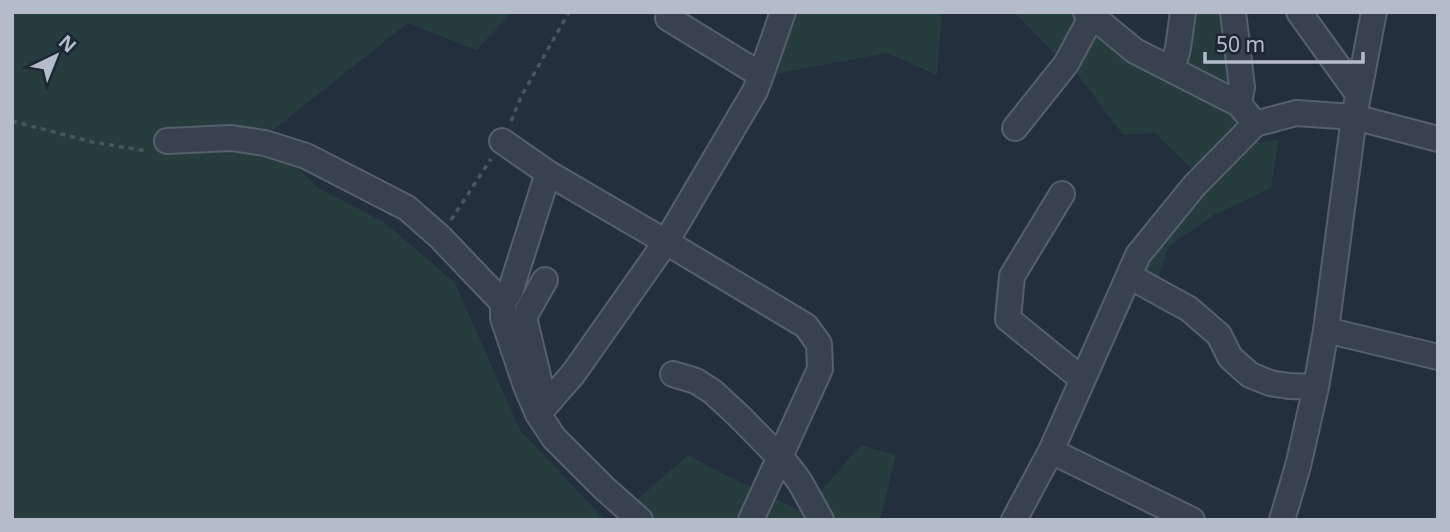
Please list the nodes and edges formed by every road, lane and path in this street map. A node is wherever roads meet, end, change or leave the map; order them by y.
1 (783, 12) edge
2 (1183, 12) edge
3 (1233, 12) edge
4 (1298, 12) edge
5 (1374, 12) edge
6 (1089, 14) edge
7 (668, 18) dead end
8 (697, 22) edge
9 (1172, 70) junction
10 (761, 75) junction
11 (1239, 104) junction
12 (1356, 106) junction
13 (1255, 124) junction
14 (1015, 128) dead end
15 (1438, 139) edge
16 (167, 141) dead end
17 (502, 141) dead end
18 (548, 173) junction
19 (1062, 194) dead end
20 (666, 242) junction
21 (485, 262) dead end
22 (1129, 276) junction
23 (545, 280) dead end
24 (507, 297) junction
25 (1326, 330) junction
26 (1438, 357) edge
27 (673, 374) dead end
28 (1082, 379) junction
29 (1316, 387) junction
30 (535, 407) junction
31 (1051, 451) junction
32 (779, 457) junction
33 (640, 520) edge
34 (751, 520) edge
35 (821, 520) edge
36 (1014, 520) edge
37 (1192, 520) edge
38 (1282, 520) edge

1 - 10 street
2 - 9 street
3 - 11 street
4 - 12 street
5 - 12 street
6 - 9 street
6 - 14 street
7 - 8 street
8 - 10 street
9 - 11 street
10 - 20 street
11 - 13 street
12 - 13 street
12 - 15 street
12 - 25 street
13 - 22 street
16 - 24 street
17 - 18 street
18 - 20 street
18 - 24 street
19 - 28 street
20 - 30 street
20 - 32 street
21 - 24 street
22 - 28 street
22 - 29 street
23 - 30 street
24 - 30 street
25 - 26 street
25 - 29 street
27 - 32 street
28 - 31 street
29 - 38 street
30 - 33 street
31 - 36 street
31 - 37 street
32 - 34 street
32 - 35 street

